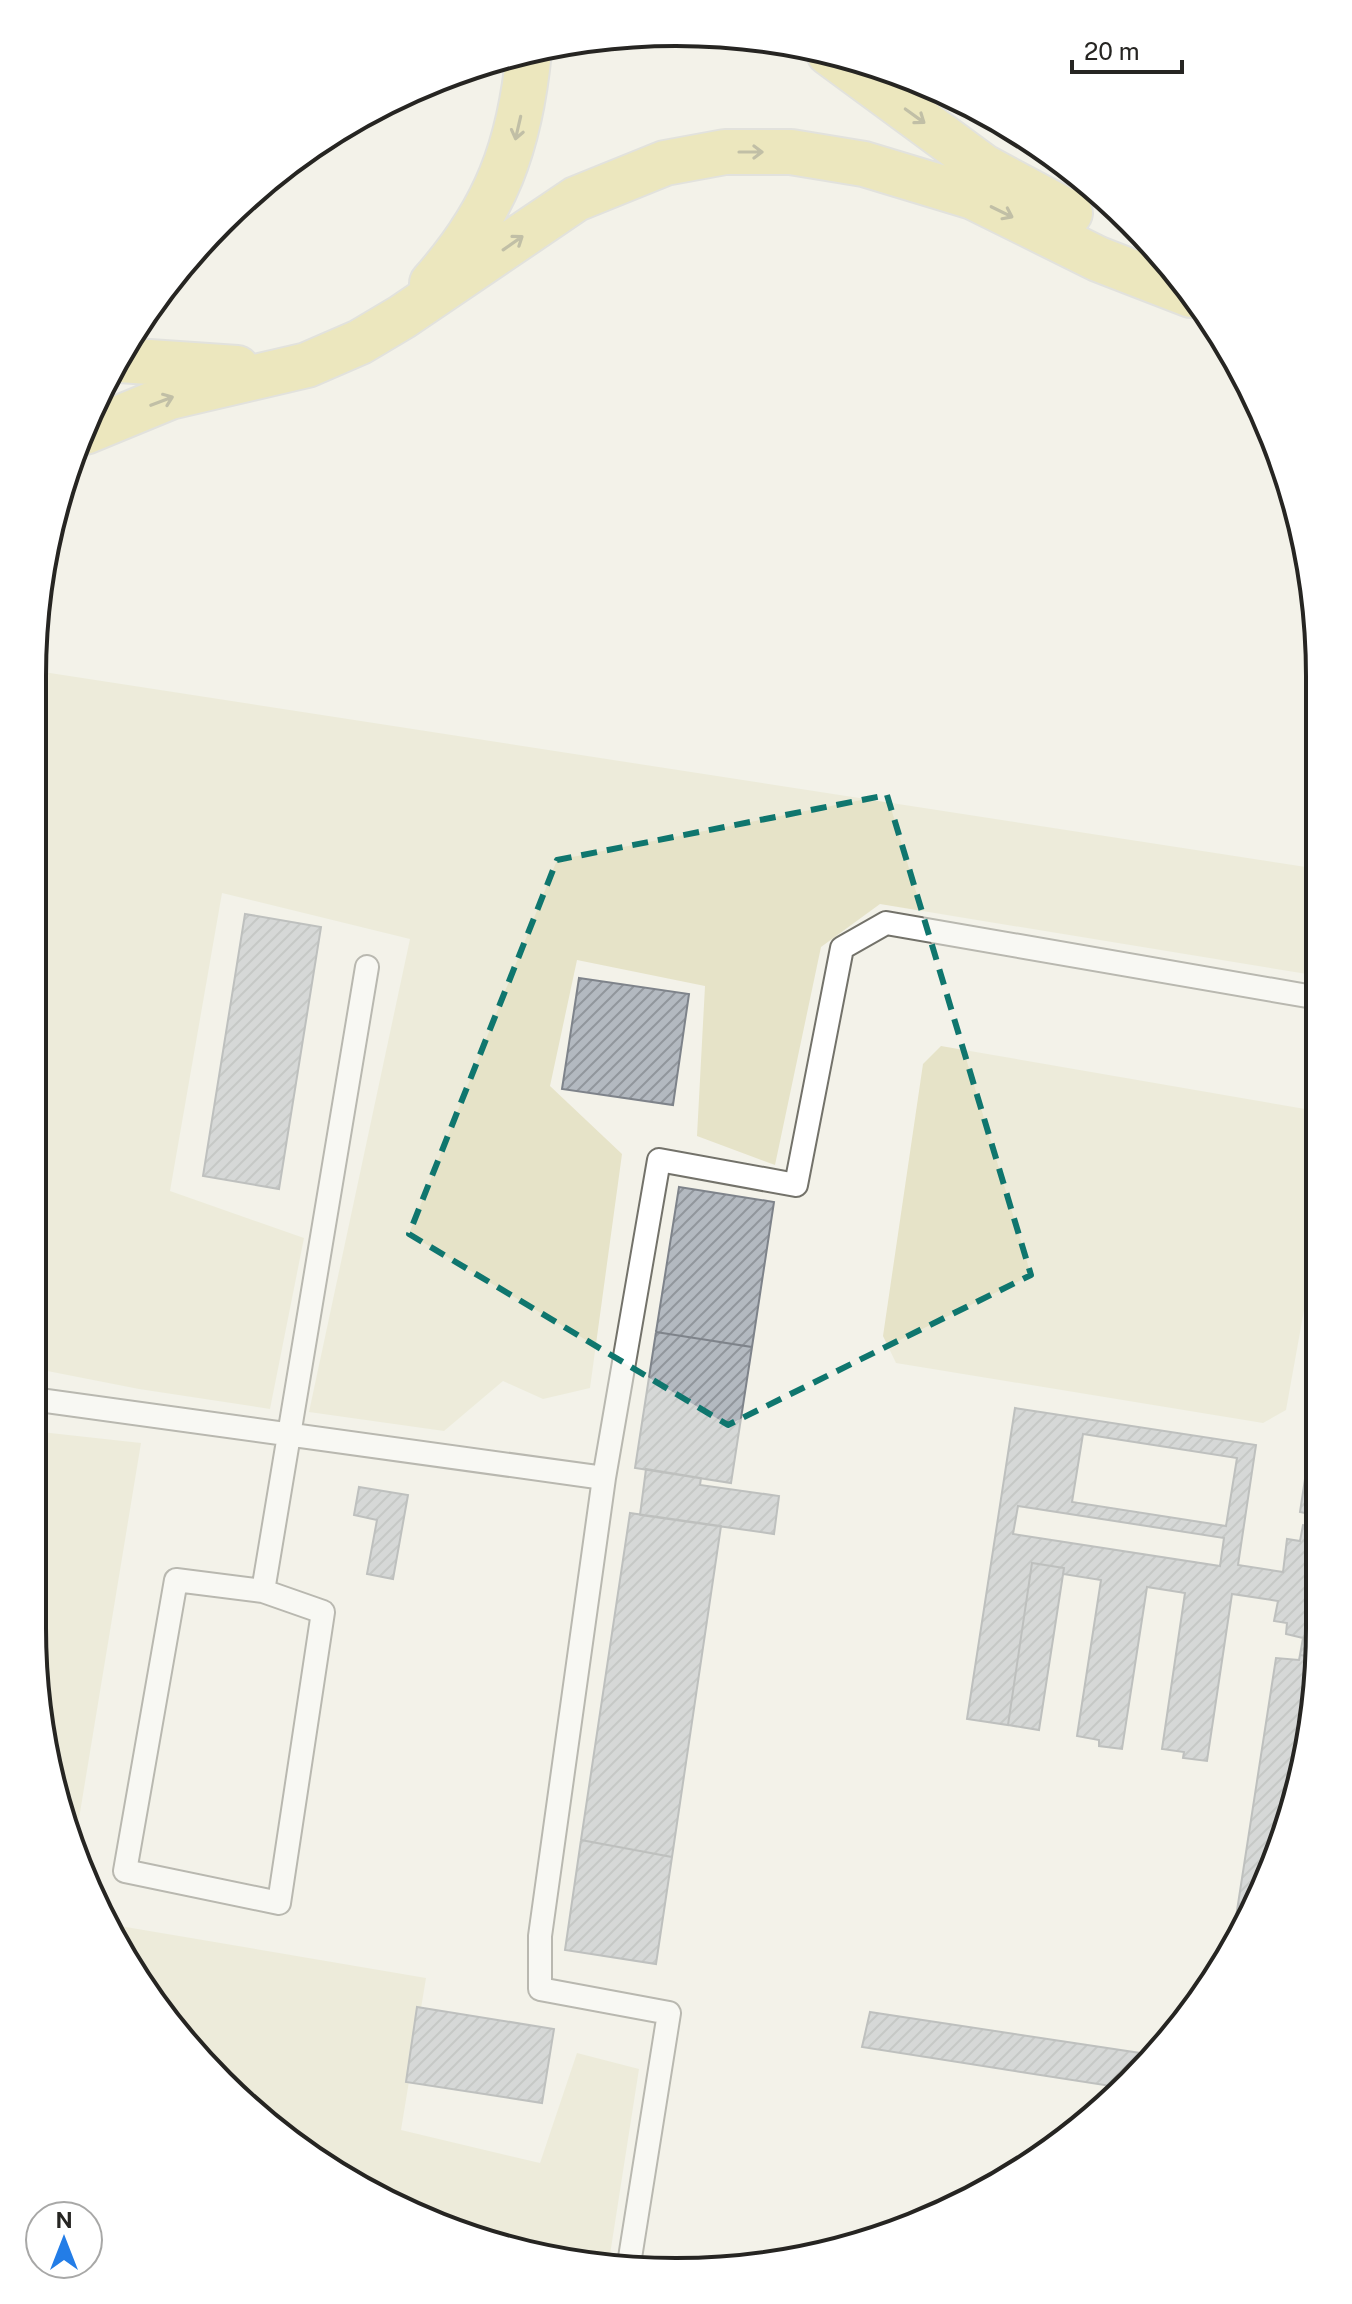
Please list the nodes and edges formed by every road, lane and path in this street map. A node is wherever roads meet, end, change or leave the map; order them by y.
1 (528, 64) edge
2 (854, 72) edge
3 (1140, 251) edge
4 (1173, 288) edge
5 (402, 317) junction
6 (133, 357) edge
7 (307, 365) junction
8 (97, 429) edge
9 (367, 967) dead end
10 (1306, 996) edge
11 (46, 1401) edge
12 (291, 1434) junction
13 (604, 1478) junction
14 (263, 1591) junction
15 (630, 2257) edge

1 -> 5 highway
2 -> 3 highway
5 -> 4 highway
5 - 7 highway
6 - 7 highway
8 -> 7 highway
9 - 12 lane
10 - 13 lane
11 - 12 lane
12 - 13 lane
12 - 14 lane
13 - 15 lane
14 - 14 lane

